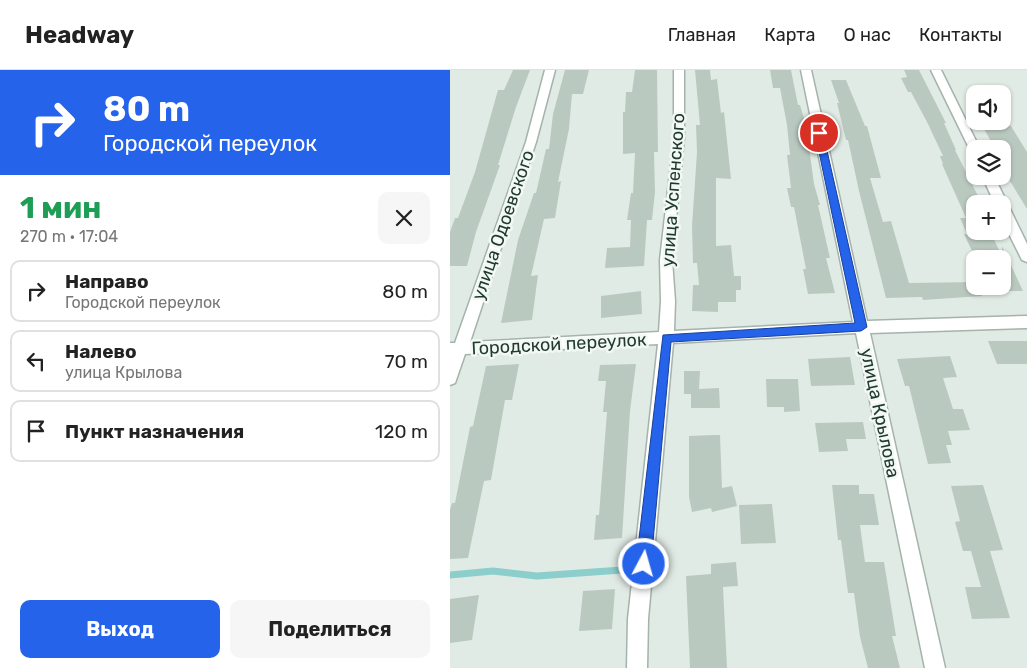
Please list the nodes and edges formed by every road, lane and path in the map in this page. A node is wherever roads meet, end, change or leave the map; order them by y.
1 (550, 70) edge
2 (679, 70) edge
3 (806, 70) edge
4 (936, 70) edge
5 (970, 140) edge
6 (1011, 224) edge
7 (1027, 257) edge
8 (1027, 322) edge
9 (861, 327) junction
10 (666, 338) junction
11 (455, 349) edge
12 (450, 378) edge
13 (637, 668) edge
14 (935, 668) edge

1 - 11 street, улица Одоевского
2 - 10 street, улица Успенского
3 - 9 street, улица Крылова
4 - 5 street
6 - 7 street
8 - 9 street, Городской переулок
9 - 10 street, Городской переулок
9 - 14 street, улица Крылова
10 - 11 street, Городской переулок
10 - 13 street, улица Успенского
11 - 12 street, улица Одоевского

